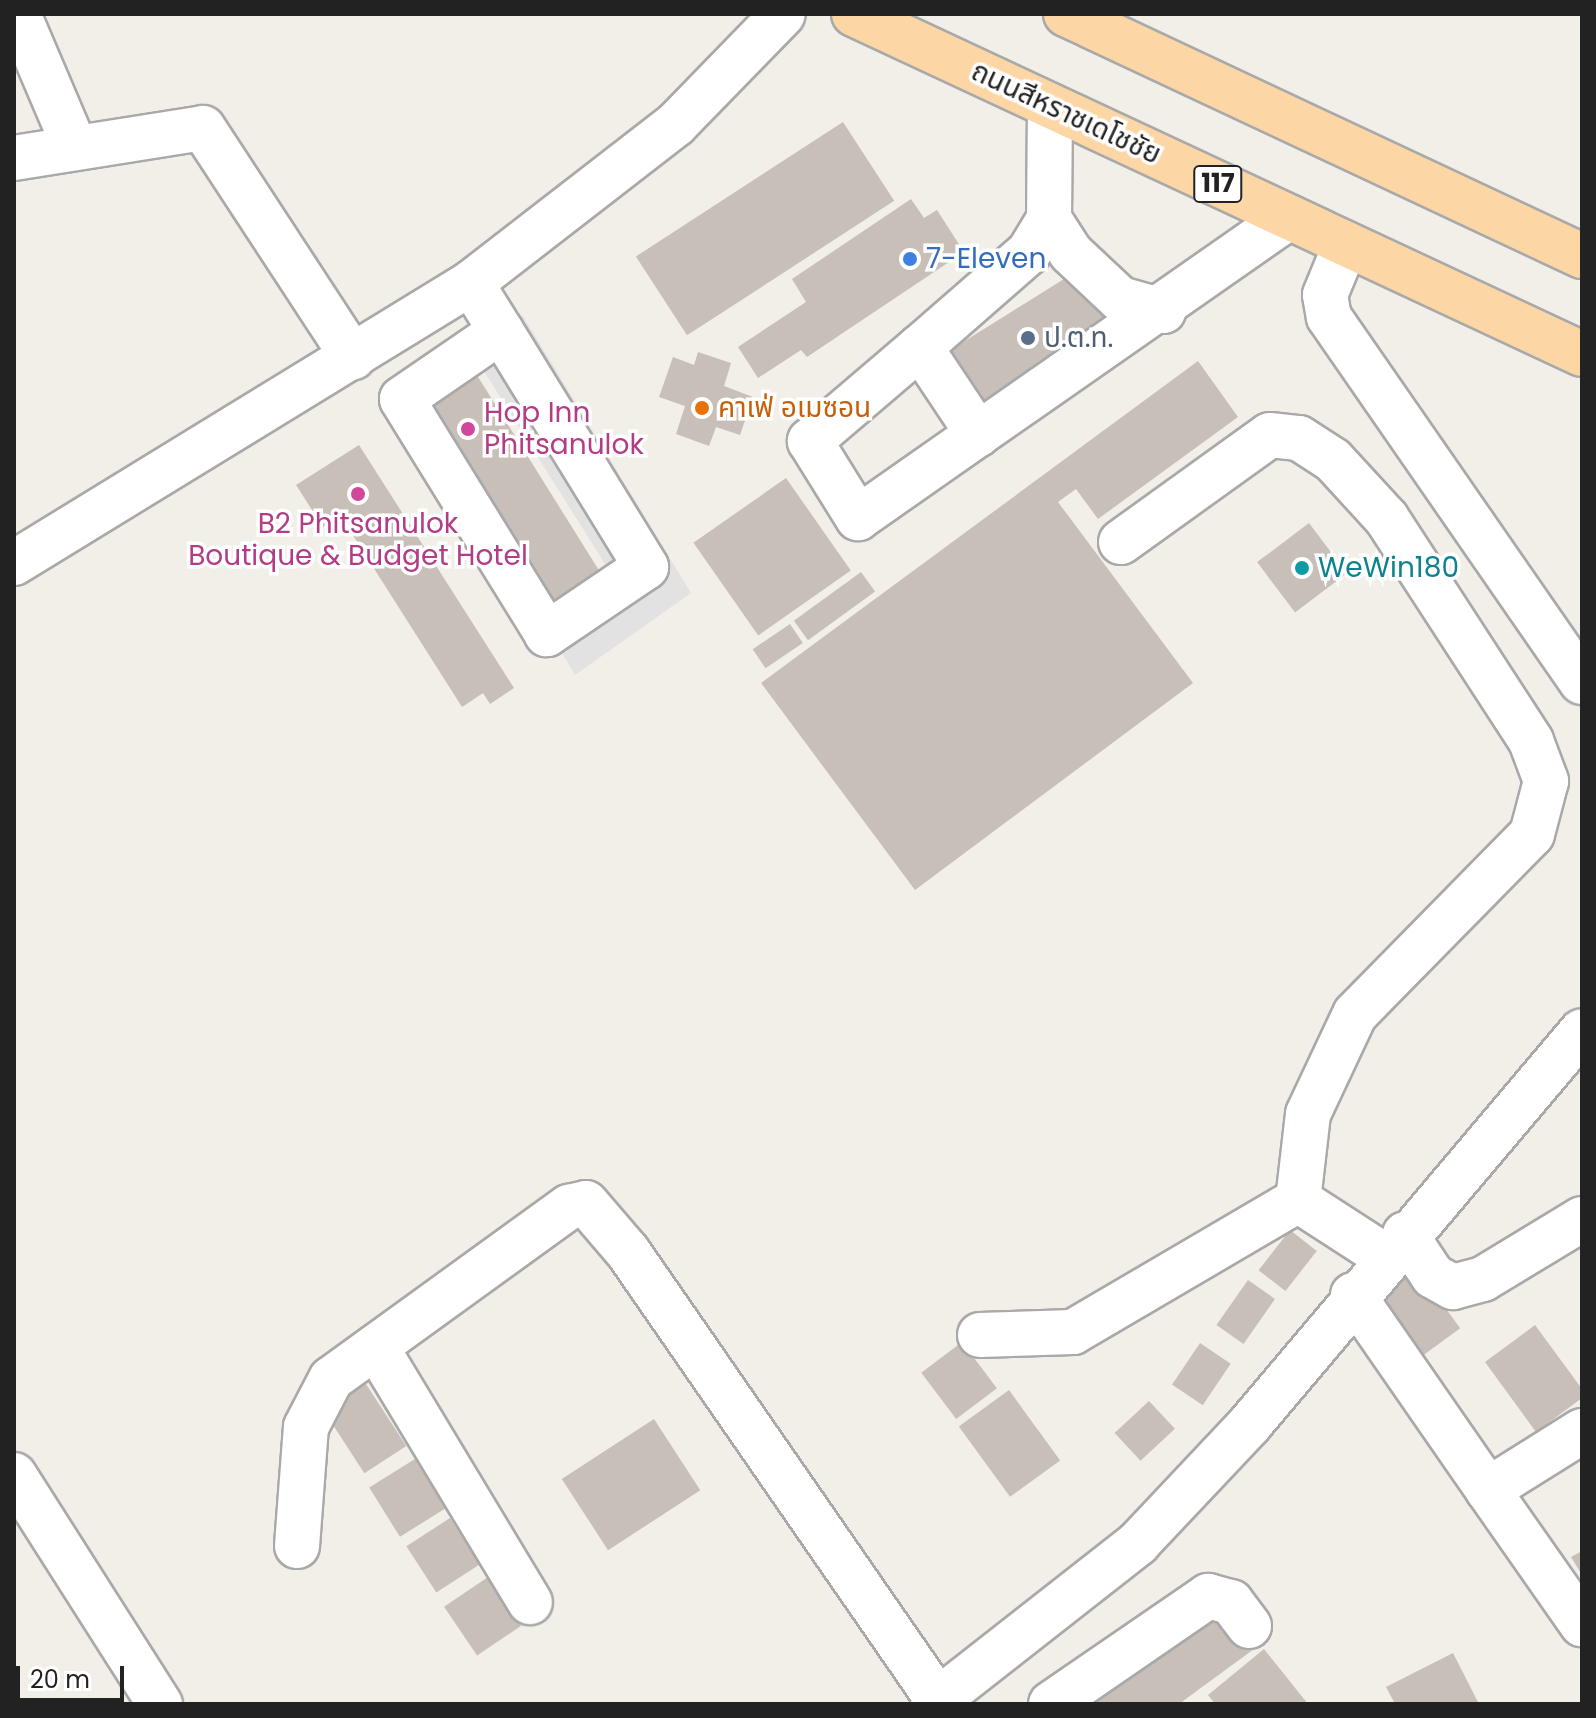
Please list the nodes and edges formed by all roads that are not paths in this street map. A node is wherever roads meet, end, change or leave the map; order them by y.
1 (18, 14) edge
2 (783, 14) edge
3 (854, 14) edge
4 (1066, 14) edge
5 (1050, 106) junction
6 (74, 145) junction
7 (14, 158) edge
8 (1289, 217) junction
9 (1049, 219) junction
10 (1346, 244) junction
11 (1582, 256) edge
12 (471, 283) junction
13 (1163, 311) junction
14 (501, 331) junction
15 (920, 347) junction
16 (1582, 354) edge
17 (353, 357) junction
18 (978, 434) junction
19 (1121, 542) dead end
20 (14, 563) edge
21 (1582, 682) edge
22 (1582, 1031) edge
23 (1298, 1200) junction
24 (1582, 1219) edge
25 (1396, 1246) junction
26 (1353, 1295) junction
27 (980, 1335) dead end
28 (376, 1347) junction
29 (1582, 1431) edge
30 (14, 1475) edge
31 (1488, 1490) junction
32 (297, 1546) dead end
33 (530, 1602) dead end
34 (1582, 1624) edge
35 (1249, 1626) dead end
36 (936, 1702) edge
37 (160, 1704) edge
38 (1051, 1704) edge

1 - 6 street
2 - 12 street
3 - 5 main road, ถนนสีหราชเดโชชัย / 117
4 - 11 main road
5 - 8 main road, ถนนสีหราชเดโชชัย / 117
5 - 9 street
6 - 7 street
6 - 17 street
8 - 10 main road, ถนนสีหราชเดโชชัย / 117
8 - 13 street
9 - 13 street
9 - 15 street
10 - 16 main road, ถนนสีหราชเดโชชัย / 117
10 - 21 street
12 - 14 street
12 - 17 street
13 - 18 street
14 - 14 street
15 - 18 street
15 - 18 street
17 - 20 street
19 - 23 street
22 - 25 street
23 - 25 street
23 - 27 street
24 - 25 street
25 - 26 street
26 - 31 street
26 - 36 street
28 - 32 street
28 - 33 street
28 - 36 street
29 - 31 street
30 - 37 street
31 - 34 street
35 - 38 street

